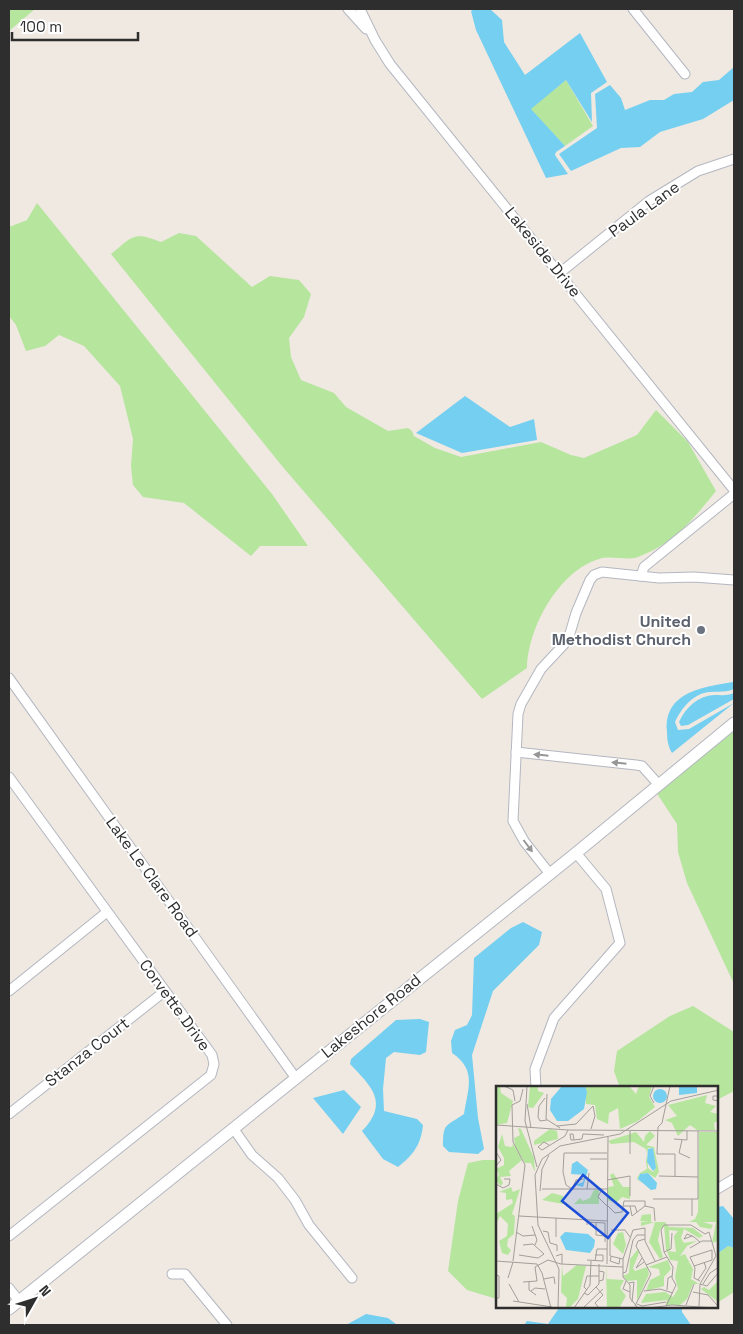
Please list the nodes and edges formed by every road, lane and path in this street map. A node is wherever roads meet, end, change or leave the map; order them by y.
1 (348, 9) edge
2 (360, 9) edge
3 (633, 9) edge
4 (375, 40) junction
5 (685, 74) dead end
6 (734, 159) edge
7 (561, 272) junction
8 (734, 490) edge
9 (734, 494) edge
10 (641, 576) junction
11 (734, 580) edge
12 (9, 678) edge
13 (734, 722) edge
14 (516, 752) junction
15 (9, 777) edge
16 (658, 785) junction
17 (576, 853) junction
18 (550, 874) junction
19 (107, 912) junction
20 (9, 990) edge
21 (165, 991) junction
22 (296, 1076) junction
23 (536, 1086) edge
24 (9, 1114) edge
25 (232, 1128) junction
26 (734, 1179) edge
27 (718, 1188) edge
28 (9, 1236) edge
29 (172, 1274) dead end
30 (352, 1278) dead end
31 (9, 1288) edge
32 (19, 1301) junction
33 (9, 1309) edge
34 (227, 1325) edge

1 - 4 street
2 - 4 street, Lakeside Drive
3 - 5 street
4 - 7 street, Lakeside Drive
6 - 7 street, Paula Lane
7 - 8 street, Lakeside Drive
9 - 10 street
10 - 11 street
10 - 14 street
12 - 22 street, Lake Le Clare Road
13 - 16 street, Lakeshore Road
16 -> 14 street
14 -> 18 street
15 - 19 street, Corvette Drive
16 - 17 street, Lakeshore Road
17 - 18 street, Lakeshore Road
17 - 23 street
18 - 22 street, Lakeshore Road
19 - 20 street
19 - 21 street, Corvette Drive
21 - 24 street, Stanza Court
21 - 28 street, Corvette Drive
22 - 25 street, Lakeshore Road
25 - 30 street
25 - 32 street, Lakeshore Road
26 - 27 street
29 - 34 street
31 - 32 street
32 - 33 street, Lakeshore Road

